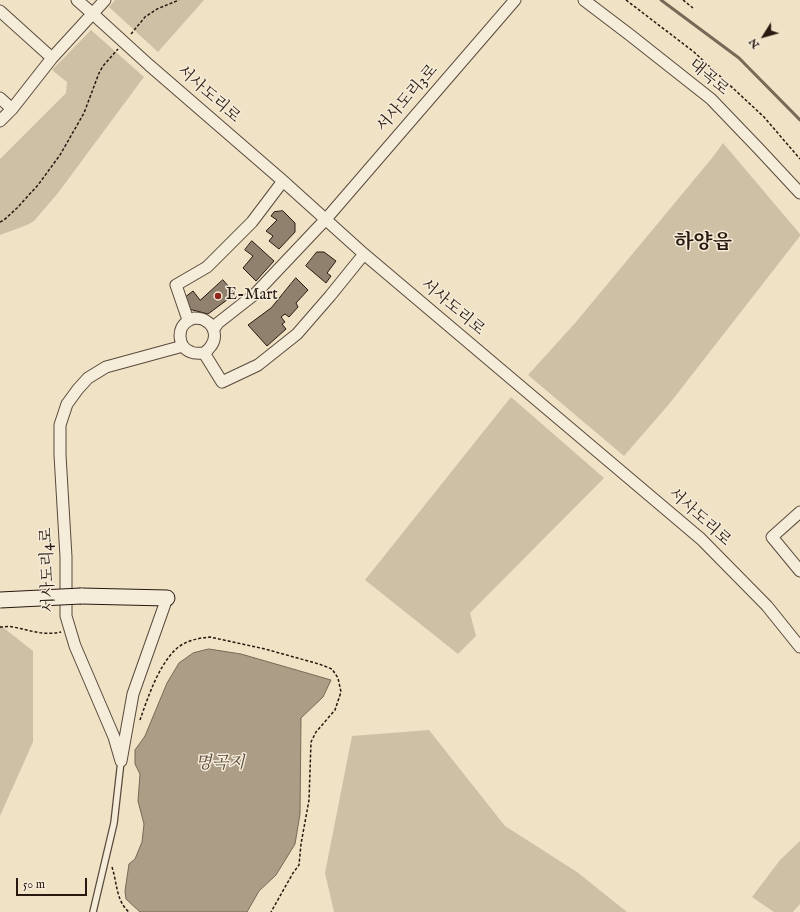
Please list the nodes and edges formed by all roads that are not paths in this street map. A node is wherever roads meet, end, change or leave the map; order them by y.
1 (77, 0) edge
2 (105, 0) edge
3 (515, 0) edge
4 (584, 0) edge
5 (0, 11) edge
6 (94, 14) junction
7 (52, 58) junction
8 (0, 98) edge
9 (12, 109) junction
10 (0, 121) edge
11 (283, 181) junction
12 (800, 193) edge
13 (326, 219) junction
14 (364, 254) junction
15 (188, 320) junction
16 (214, 329) junction
17 (183, 346) junction
18 (204, 353) junction
19 (800, 512) edge
20 (800, 571) edge
21 (167, 598) joint
22 (0, 600) edge
23 (800, 646) edge
24 (122, 761) junction
25 (93, 912) edge

1 - 6 street, 서사도리로
2 - 6 street
3 - 13 street, 서사도리3로
4 - 12 street, 대곡로
5 - 7 street
6 - 7 street
6 - 11 street, 서사도리로
7 - 9 street
8 - 9 street
9 - 10 street
11 - 13 street, 서사도리로
11 - 15 street
13 - 14 street, 서사도리로
13 - 16 street
14 - 18 street
14 - 23 street, 서사도리로
15 - 16 street
15 - 17 street
16 - 18 street
17 - 18 street
17 - 24 street, 서사도리4로
19 - 20 street
21 - 22 street, bridge
21 - 24 street
24 - 25 lane

